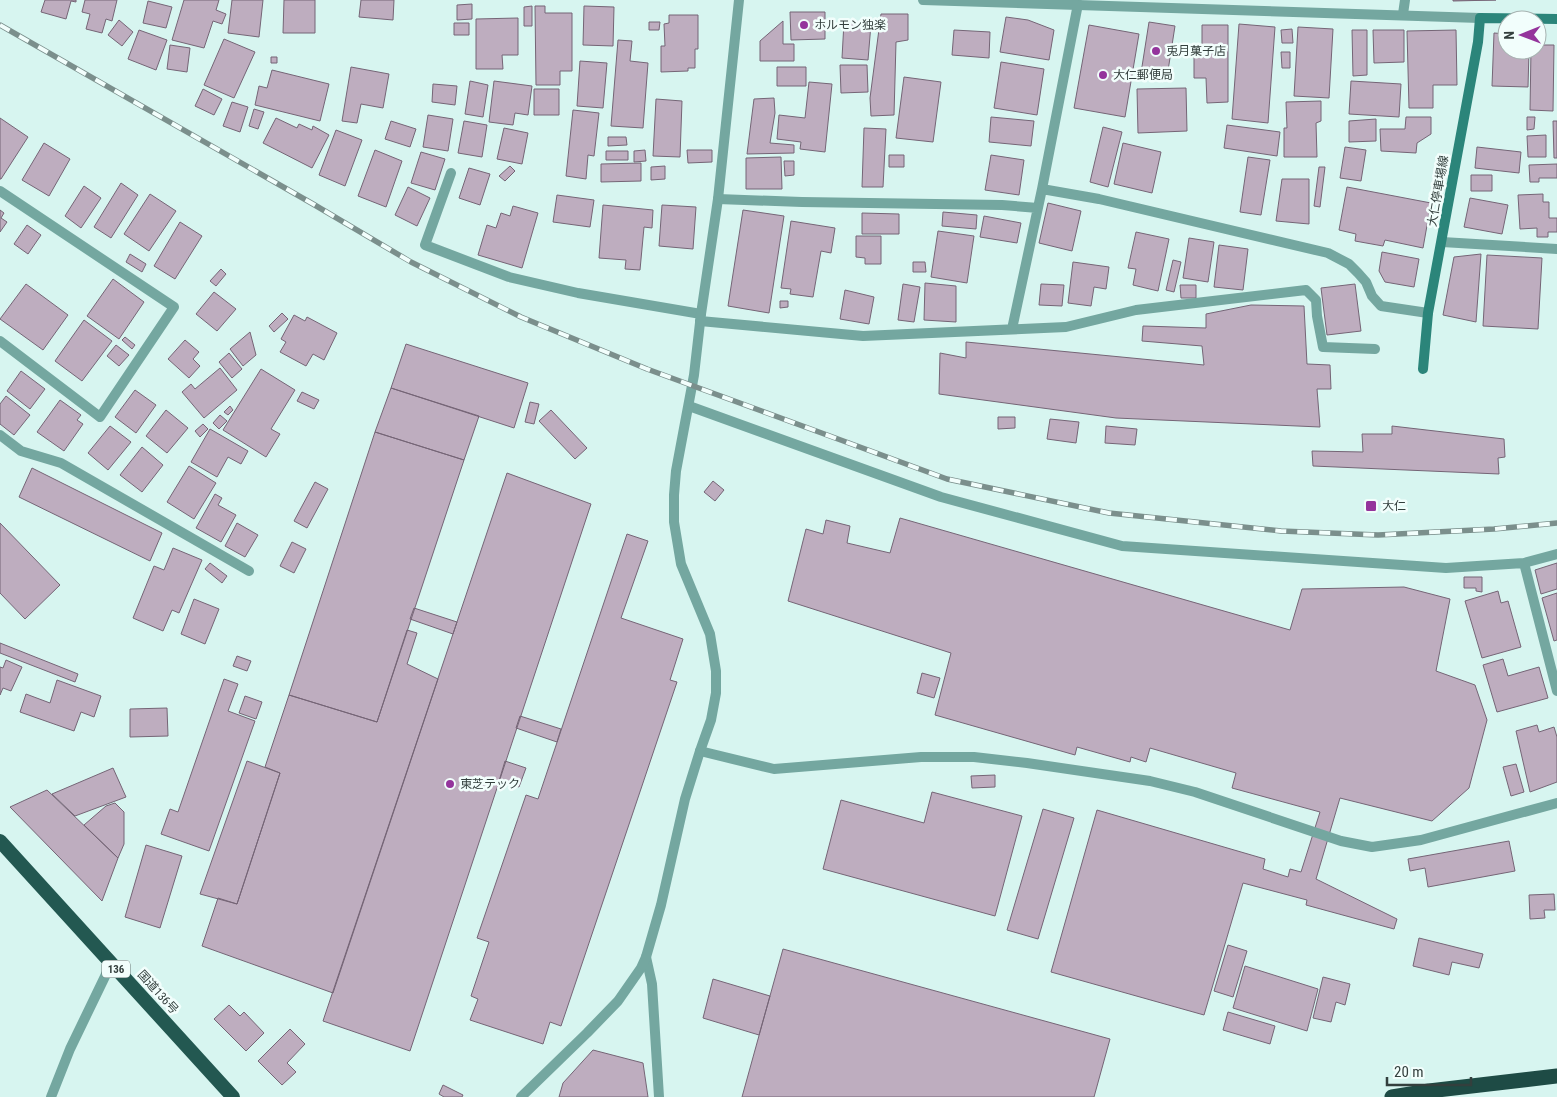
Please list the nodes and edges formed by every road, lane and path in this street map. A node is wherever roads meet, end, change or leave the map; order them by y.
1 (739, 0) edge
2 (923, 0) edge
3 (1405, 0) edge
4 (1078, 4) junction
5 (1163, 4) edge
6 (1403, 14) junction
7 (1480, 18) junction
8 (1557, 19) edge
9 (451, 173) dead end
10 (1042, 189) junction
11 (0, 191) edge
12 (718, 199) junction
13 (1038, 208) junction
14 (1442, 242) junction
15 (1557, 249) edge
16 (1428, 313) junction
17 (700, 317) junction
18 (1012, 329) junction
19 (0, 341) edge
20 (1375, 349) dead end
21 (1423, 369) dead end
22 (689, 406) junction
23 (0, 435) edge
24 (1557, 554) edge
25 (1524, 564) junction
26 (248, 571) dead end
27 (1557, 691) edge
28 (700, 751) junction
29 (1557, 803) edge
30 (0, 841) edge
31 (646, 957) junction
32 (111, 964) junction
33 (1557, 1076) edge
34 (50, 1097) edge
35 (233, 1097) edge
36 (521, 1097) edge
37 (659, 1097) edge
38 (1392, 1097) edge

1 - 12 street
2 - 4 street
3 - 6 street
4 - 5 street
4 - 10 street
5 - 6 street
6 - 7 street
7 - 8 main road
7 - 14 main road, 大仁停車場線
9 - 17 street
10 - 13 street
10 - 16 street
11 - 19 street
12 - 13 street
12 - 17 street
13 - 18 street
14 - 15 street
14 - 16 main road, 大仁停車場線
16 - 21 main road, 大仁停車場線
17 - 18 street
17 - 22 street
18 - 20 street
22 - 25 street
22 - 28 street
23 - 26 street
24 - 25 street
25 - 27 street
28 - 29 street
28 - 31 street
30 - 32 highway, 国道136号 / 136
31 - 36 street
31 - 37 street
32 - 34 street
32 - 35 highway, 国道136号 / 136
33 - 38 highway

